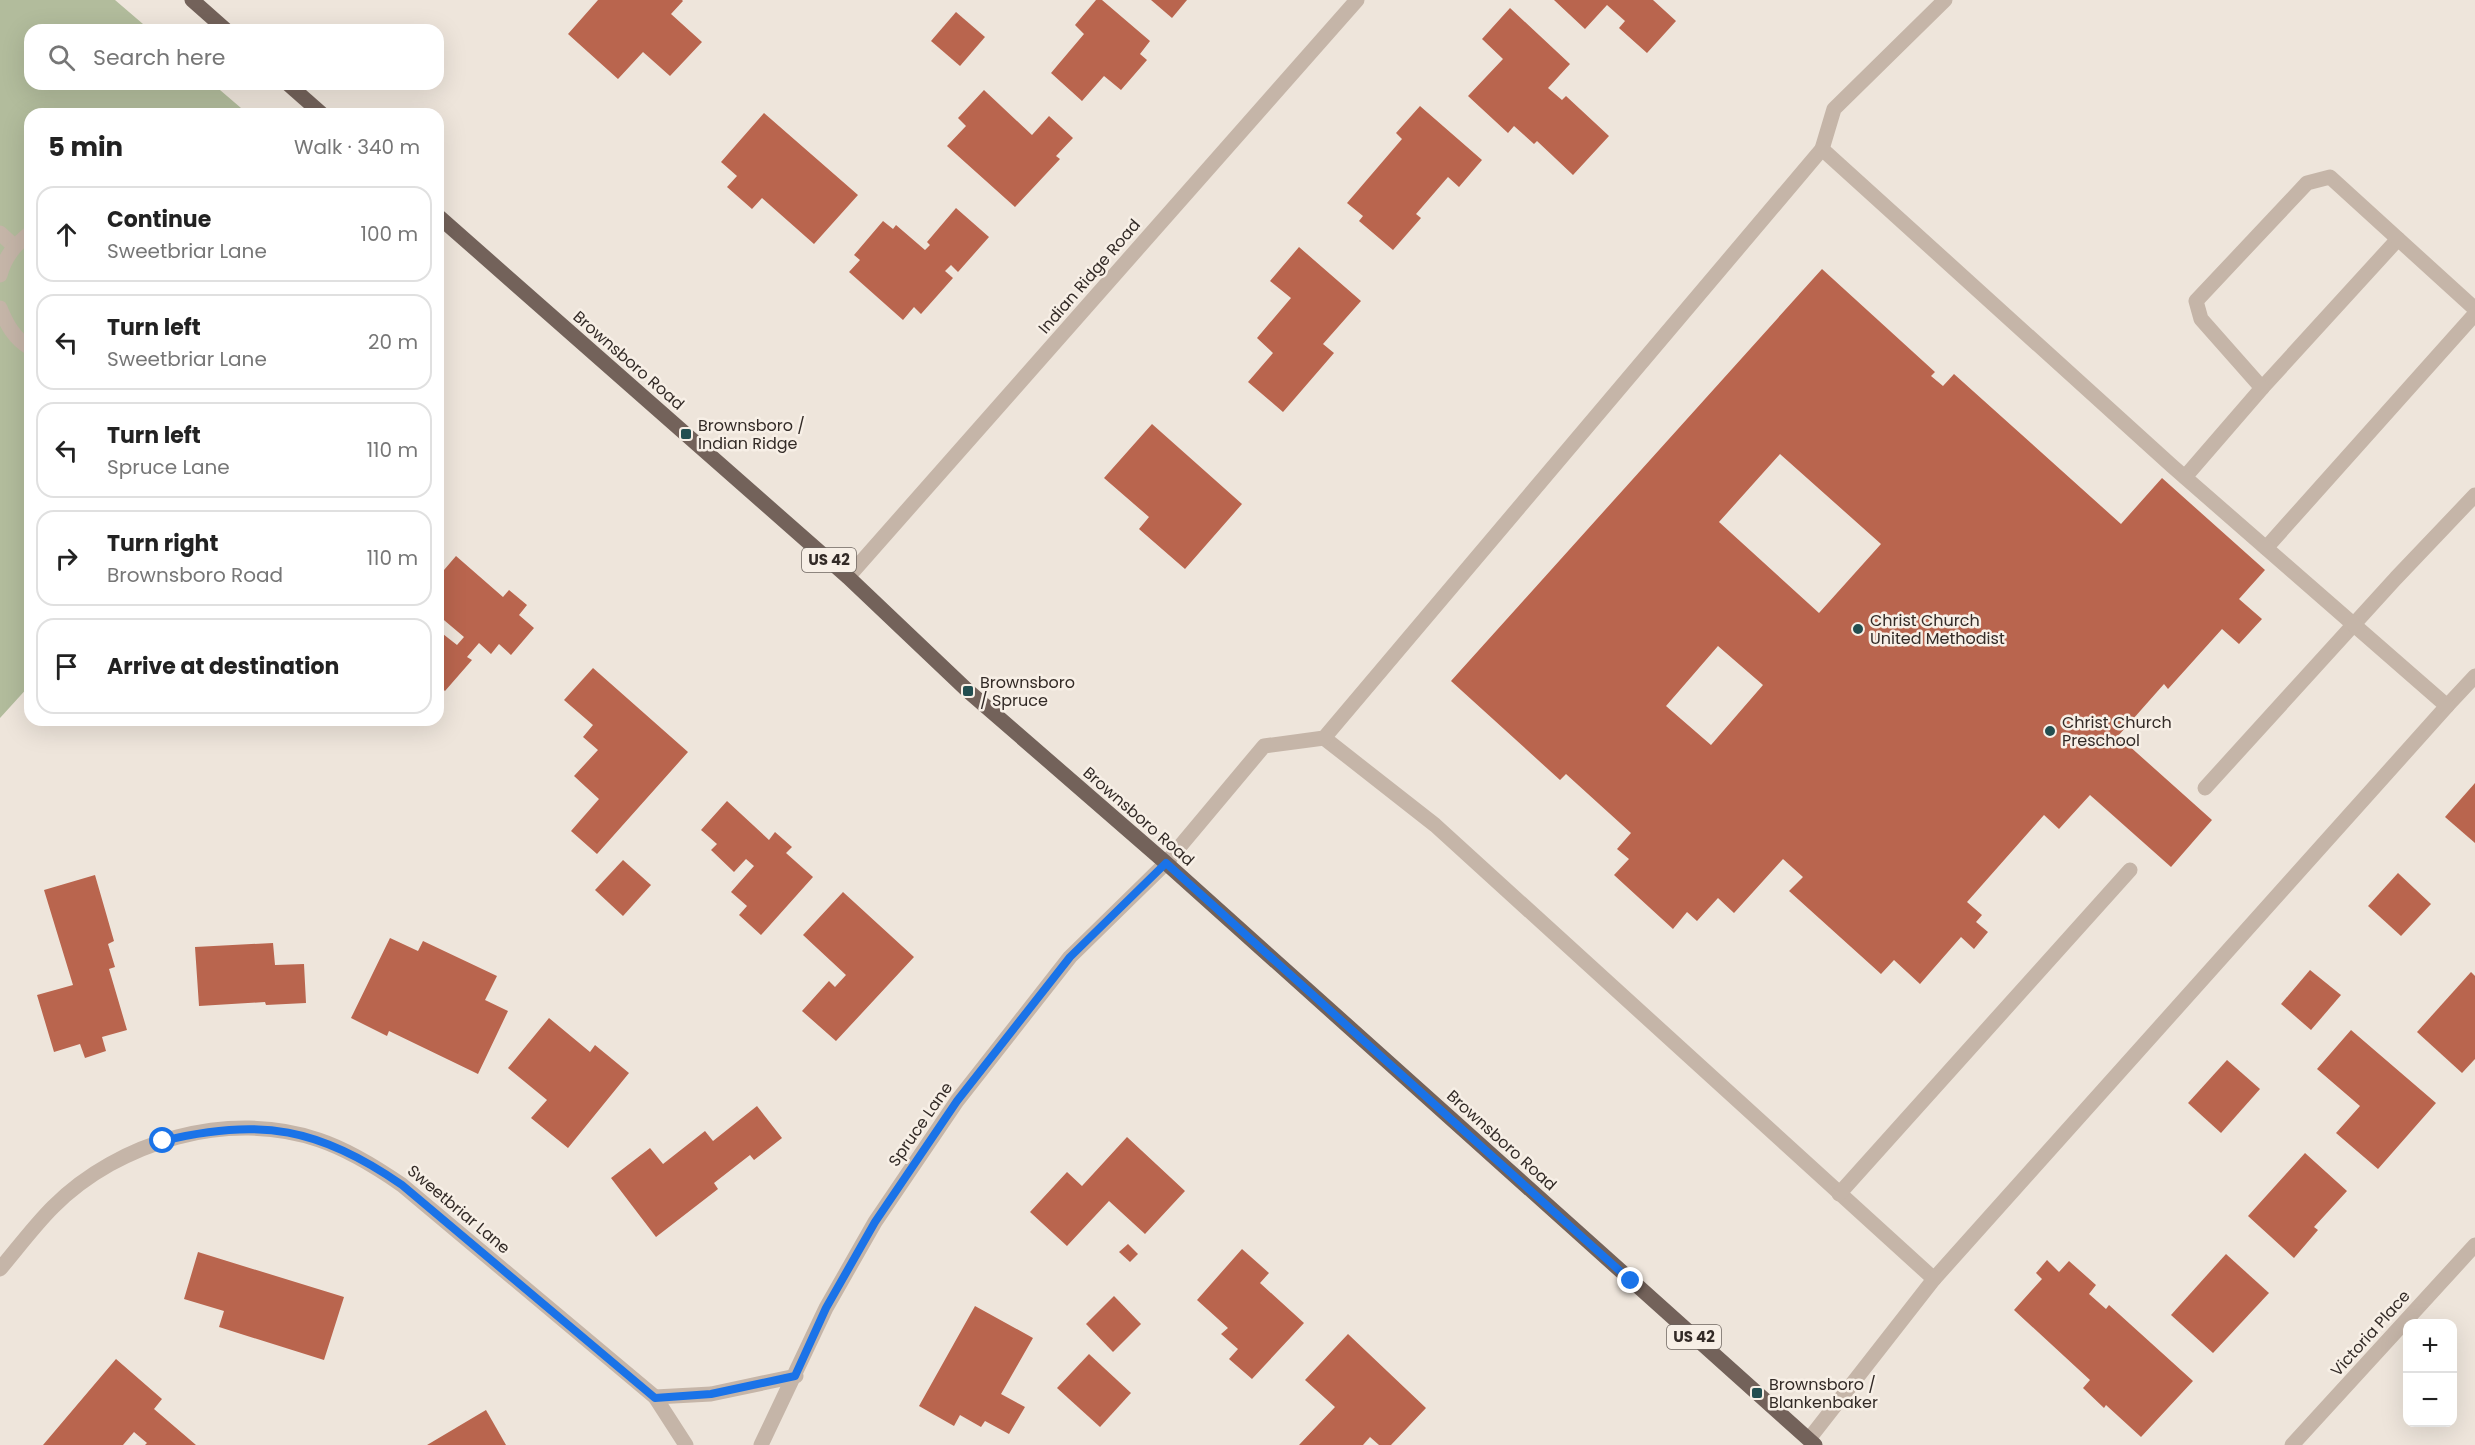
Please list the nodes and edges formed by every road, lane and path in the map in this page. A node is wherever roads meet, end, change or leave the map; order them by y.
1 (192, 0) edge
2 (1357, 0) edge
3 (1945, 0) edge
4 (219, 24) edge
5 (295, 90) edge
6 (315, 108) edge
7 (1822, 149) junction
8 (444, 221) edge
9 (0, 233) edge
10 (24, 238) edge
11 (2398, 239) junction
12 (14, 246) junction
13 (0, 275) edge
14 (0, 308) edge
15 (2475, 309) edge
16 (2475, 314) edge
17 (24, 344) edge
18 (2262, 387) junction
19 (2185, 477) junction
20 (2475, 495) edge
21 (2266, 548) junction
22 (848, 577) junction
23 (2355, 625) junction
24 (2471, 680) edge
25 (2446, 706) junction
26 (1324, 738) junction
27 (2205, 788) dead end
28 (1166, 863) junction
29 (2130, 870) dead end
30 (1839, 1194) junction
31 (2475, 1245) edge
32 (0, 1269) edge
33 (1934, 1279) junction
34 (795, 1376) junction
35 (655, 1398) junction
36 (1812, 1442) edge
37 (686, 1445) edge
38 (762, 1445) edge
39 (2292, 1445) edge

1 - 4 main road
2 - 22 street, Indian Ridge Road
3 - 7 street
5 - 6 main road
7 - 19 street
7 - 26 street
8 - 22 main road, Brownsboro Road / US 42
9 - 12 street
10 - 12 street
11 - 15 street
11 - 18 street
11 - 18 street
12 - 13 street
14 - 17 street
16 - 21 street
18 - 19 street
19 - 21 street
20 - 23 street
21 - 23 street
22 - 28 main road, Brownsboro Road / US 42
23 - 25 street
23 - 27 street
24 - 25 street
25 - 33 street
26 - 28 street, Spruce Lane
26 - 30 street
28 - 34 street, Spruce Lane
28 - 36 main road, Brownsboro Road / US 42
29 - 30 street
30 - 33 street
31 - 39 street, Victoria Place
32 - 35 street, Sweetbriar Lane
33 - 36 street
34 - 35 street
34 - 38 street, Spruce Lane
35 - 37 street, Sweetbriar Lane

